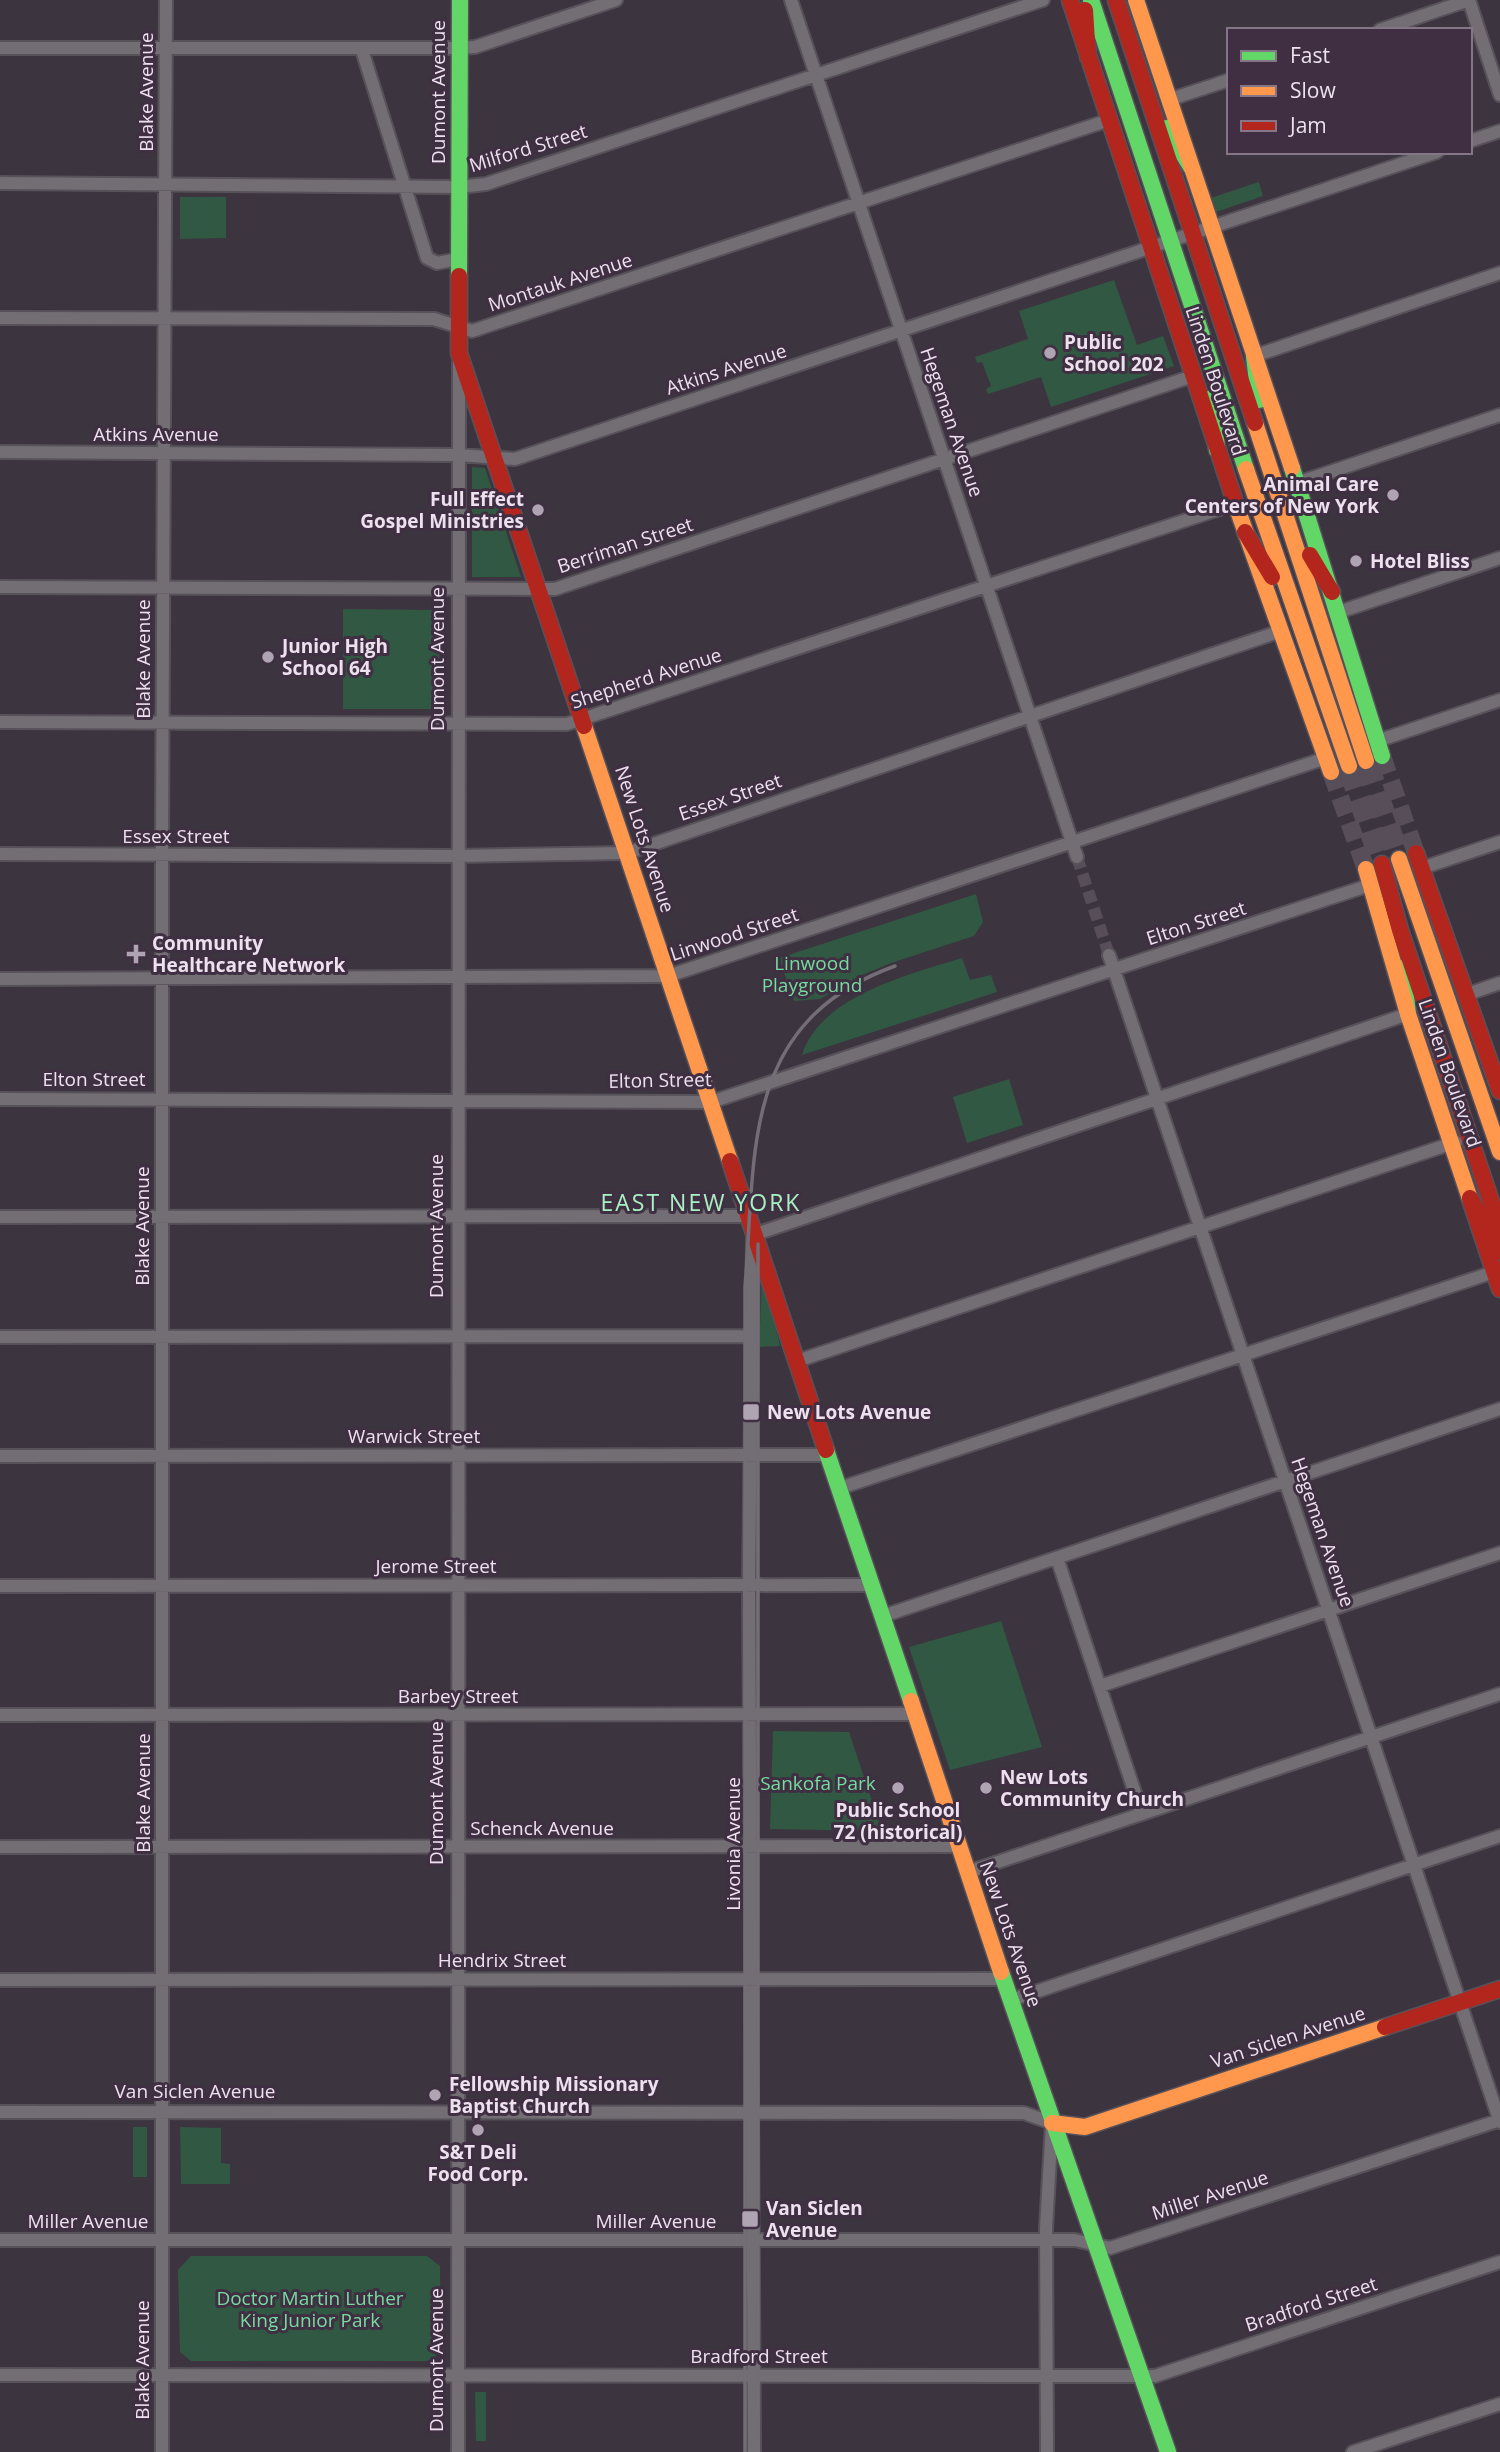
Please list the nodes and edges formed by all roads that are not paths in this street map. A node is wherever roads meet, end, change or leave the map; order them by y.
1 (166, 0) edge
2 (460, 0) edge
3 (616, 0) edge
4 (790, 0) edge
5 (1043, 0) edge
6 (1070, 0) edge
7 (1085, 0) edge
8 (1091, 0) edge
9 (1116, 0) edge
10 (1136, 0) edge
11 (1469, 0) edge
12 (1386, 28) edge
13 (0, 48) edge
14 (166, 48) junction
15 (459, 48) junction
16 (362, 50) junction
17 (1088, 57) junction
18 (816, 76) junction
19 (1227, 81) edge
20 (1145, 90) junction
21 (1500, 94) edge
22 (1168, 100) junction
23 (1109, 120) junction
24 (1500, 131) edge
25 (1472, 140) edge
26 (1431, 154) edge
27 (1191, 167) junction
28 (0, 183) edge
29 (165, 184) junction
30 (406, 185) junction
31 (459, 187) junction
32 (859, 204) junction
33 (1212, 228) junction
34 (1193, 234) junction
35 (1170, 242) junction
36 (1150, 248) junction
37 (458, 259) junction
38 (1500, 273) edge
39 (0, 318) edge
40 (164, 318) junction
41 (459, 324) junction
42 (901, 331) junction
43 (459, 353) junction
44 (1254, 356) junction
45 (1209, 359) junction
46 (1193, 376) junction
47 (1500, 415) edge
48 (1263, 445) junction
49 (1217, 450) junction
50 (0, 452) edge
51 (163, 453) junction
52 (459, 455) junction
53 (496, 459) junction
54 (944, 459) junction
55 (1297, 483) junction
56 (1235, 504) junction
57 (1288, 518) junction
58 (1245, 532) junction
59 (1500, 558) edge
60 (0, 587) edge
61 (987, 587) junction
62 (163, 588) junction
63 (458, 589) junction
64 (539, 589) junction
65 (1332, 592) junction
66 (1339, 611) junction
67 (1295, 616) junction
68 (1281, 631) junction
69 (1500, 700) edge
70 (1030, 715) junction
71 (583, 720) junction
72 (0, 722) edge
73 (162, 723) junction
74 (458, 724) junction
75 (1375, 753) junction
76 (1329, 765) joint
77 (1349, 766) tunnel mouth
78 (1500, 842) edge
79 (1073, 843) junction
80 (627, 853) junction
81 (0, 854) edge
82 (162, 855) junction
83 (457, 856) junction
84 (1077, 857) tunnel mouth
85 (1399, 859) tunnel mouth
86 (1419, 860) joint
87 (1382, 864) tunnel mouth
88 (1368, 877) joint
89 (1400, 930) junction
90 (1109, 955) tunnel mouth
91 (1114, 971) junction
92 (668, 976) junction
93 (0, 979) edge
94 (162, 979) junction
95 (457, 979) junction
96 (1500, 984) edge
97 (1468, 994) junction
98 (1408, 1014) junction
99 (1500, 1091) edge
100 (162, 1098) junction
101 (457, 1098) junction
102 (1157, 1098) junction
103 (0, 1099) edge
104 (711, 1102) junction
105 (1496, 1129) edge
106 (1470, 1138) junction
107 (1452, 1144) junction
108 (1500, 1152) edge
109 (1470, 1198) junction
110 (747, 1216) junction
111 (0, 1217) edge
112 (457, 1217) junction
113 (162, 1218) junction
114 (1200, 1226) junction
115 (1500, 1228) edge
116 (753, 1235) junction
117 (1500, 1251) edge
118 (1494, 1272) junction
119 (1500, 1289) edge
120 (751, 1336) junction
121 (0, 1337) edge
122 (162, 1337) junction
123 (457, 1337) junction
124 (1243, 1354) junction
125 (797, 1361) junction
126 (1500, 1409) edge
127 (162, 1455) junction
128 (457, 1455) junction
129 (750, 1455) junction
130 (829, 1455) junction
131 (0, 1456) edge
132 (1286, 1482) junction
133 (840, 1488) junction
134 (1500, 1553) edge
135 (1057, 1558) junction
136 (872, 1585) junction
137 (0, 1586) edge
138 (162, 1586) junction
139 (457, 1586) junction
140 (749, 1586) junction
141 (1329, 1609) junction
142 (883, 1616) junction
143 (1100, 1686) junction
144 (1500, 1693) edge
145 (915, 1714) junction
146 (0, 1715) edge
147 (162, 1715) junction
148 (457, 1715) junction
149 (751, 1716) junction
150 (1371, 1737) junction
151 (1142, 1814) junction
152 (1500, 1836) edge
153 (958, 1846) junction
154 (0, 1847) edge
155 (162, 1847) junction
156 (457, 1847) junction
157 (753, 1847) junction
158 (1414, 1865) junction
159 (968, 1872) junction
160 (457, 1979) junction
161 (753, 1979) junction
162 (1003, 1979) junction
163 (0, 1980) edge
164 (162, 1980) junction
165 (1500, 1989) edge
166 (1011, 2000) junction
167 (1460, 2003) junction
168 (457, 2111) junction
169 (751, 2111) junction
170 (0, 2112) edge
171 (162, 2112) junction
172 (1500, 2121) edge
173 (1052, 2123) junction
174 (162, 2240) junction
175 (457, 2240) junction
176 (1047, 2240) junction
177 (0, 2241) edge
178 (753, 2241) junction
179 (1095, 2244) junction
180 (1500, 2262) edge
181 (161, 2374) junction
182 (0, 2375) edge
183 (458, 2375) junction
184 (754, 2375) junction
185 (1046, 2375) junction
186 (1141, 2376) junction
187 (1500, 2404) edge
188 (162, 2452) edge
189 (458, 2452) edge
190 (754, 2452) edge
191 (1047, 2452) edge
192 (1168, 2452) edge
193 (1353, 2452) edge

1 - 14 street, Blake Avenue
2 - 15 main road, Dumont Avenue
3 - 15 street
4 - 18 street, Hegeman Avenue
5 - 18 street, Milford Street
6 - 17 main road, Linden Boulevard
7 - 17 main road
8 - 35 main road, Linden Boulevard
9 - 20 main road, Linden Boulevard
10 - 22 main road
11 - 12 street
11 - 21 street
13 - 14 street
14 - 16 street
14 - 29 street, Blake Avenue
15 - 16 street
15 - 31 main road, Dumont Avenue
16 - 30 street
17 - 23 main road, Linden Boulevard
18 - 31 street, Milford Street
18 - 32 street, Hegeman Avenue
19 - 22 street
20 - 27 main road
20 - 34 main road, Linden Boulevard
22 - 27 main road
23 - 32 street, Montauk Avenue
23 - 36 main road, Linden Boulevard
24 - 25 street
26 - 33 street, Atkins Avenue
27 - 33 main road
28 - 29 street, Milford Street
29 - 30 street, Milford Street
29 - 40 street, Blake Avenue
30 - 31 street, Milford Street
30 - 37 street
31 - 37 main road, Dumont Avenue
32 - 41 street, Montauk Avenue
32 - 42 street, Hegeman Avenue
33 - 34 street, Atkins Avenue
33 - 44 main road
34 - 35 street, Atkins Avenue
34 - 48 main road, Linden Boulevard
35 - 36 street, Atkins Avenue
35 - 45 main road, Linden Boulevard
36 - 42 street, Atkins Avenue
36 - 46 main road, Linden Boulevard
37 - 41 main road, Dumont Avenue
38 - 44 street
39 - 40 street, Montauk Avenue
40 - 41 street, Montauk Avenue
40 - 51 street, Blake Avenue
41 - 43 main road, Dumont Avenue
42 - 53 street, Atkins Avenue
42 - 54 street, Hegeman Avenue
43 - 52 street, Dumont Avenue
43 - 53 main road, New Lots Avenue
44 - 48 main road
44 - 55 main road
45 - 49 main road
45 - 67 main road, Linden Boulevard
46 - 49 main road, Linden Boulevard
46 - 54 street, Berriman Street
47 - 55 street
48 - 57 main road, Linden Boulevard
49 - 56 main road, Linden Boulevard
50 - 51 street, Atkins Avenue
51 - 52 street, Atkins Avenue
51 - 62 street, Blake Avenue
52 - 53 street, Atkins Avenue
52 - 63 street, Dumont Avenue
53 - 64 main road, New Lots Avenue
54 - 61 street, Hegeman Avenue
54 - 64 street, Berriman Street
55 - 65 main road
56 - 58 main road, Linden Boulevard
56 - 61 street, Shepherd Avenue
57 - 65 main road
57 - 75 main road, Linden Boulevard
58 - 67 main road
58 - 68 main road, Linden Boulevard
59 - 66 street
60 - 62 street, Berriman Street
61 - 70 street, Hegeman Avenue
61 - 71 street, Shepherd Avenue
62 - 63 street, Berriman Street
62 - 73 street, Blake Avenue
63 - 64 street, Berriman Street
63 - 74 street, Dumont Avenue
64 - 71 main road, New Lots Avenue
65 - 66 main road
66 - 75 main road
67 - 77 main road, Linden Boulevard
68 - 70 street, Essex Street
68 - 76 main road, Linden Boulevard
69 - 75 street
70 - 79 street, Hegeman Avenue
70 - 80 street, Essex Street
71 - 74 street, Shepherd Avenue
71 - 80 main road, New Lots Avenue
72 - 73 street, Shepherd Avenue
73 - 74 street, Shepherd Avenue
73 - 82 street, Blake Avenue
74 - 83 street, Dumont Avenue
76 - 79 street, Linwood Street
78 - 86 street
79 - 84 street, Hegeman Avenue
79 - 92 street, Linwood Street
80 - 83 street, Essex Street
80 - 92 main road, New Lots Avenue
81 - 82 street, Essex Street
82 - 83 street, Essex Street
82 - 94 street, Blake Avenue
83 - 95 street, Dumont Avenue
85 - 105 main road, Linden Boulevard
86 - 97 main road
87 - 89 main road, Linden Boulevard
88 - 91 street, Elton Street
88 - 98 main road, Linden Boulevard
89 - 98 main road
89 - 106 main road, Linden Boulevard
90 - 91 street, Hegeman Avenue
91 - 102 street, Hegeman Avenue
91 - 104 street, Elton Street
92 - 95 street, Linwood Street
92 - 104 main road, New Lots Avenue
93 - 94 street, Linwood Street
94 - 95 street, Linwood Street
94 - 100 street, Blake Avenue
95 - 101 street, Dumont Avenue
96 - 97 street
97 - 99 main road
98 - 102 street
98 - 107 main road, Linden Boulevard
100 - 101 street, Elton Street
100 - 103 street, Elton Street
100 - 113 street, Blake Avenue
101 - 104 street, Elton Street
101 - 112 street, Dumont Avenue
102 - 114 street, Hegeman Avenue
102 - 116 street
104 - 110 main road, New Lots Avenue
105 - 106 street
105 - 108 main road, Linden Boulevard
106 - 107 street
106 - 115 main road, Linden Boulevard
107 - 109 main road, Linden Boulevard
107 - 114 street
109 - 117 main road
109 - 118 main road, Linden Boulevard
110 - 112 street
110 - 116 main road, New Lots Avenue
111 - 113 street
112 - 113 street
112 - 123 street, Dumont Avenue
113 - 122 street, Blake Avenue
114 - 124 street, Hegeman Avenue
114 - 125 street
116 - 120 street, Livonia Avenue
116 - 125 main road, New Lots Avenue
118 - 119 main road, Linden Boulevard
118 - 124 street
120 - 123 street
120 - 129 street, Livonia Avenue
121 - 122 street
122 - 123 street
122 - 127 street, Blake Avenue
123 - 128 street, Dumont Avenue
124 - 132 street, Hegeman Avenue
124 - 133 street
125 - 130 main road, New Lots Avenue
126 - 132 street
127 - 128 street, Warwick Street
127 - 131 street, Warwick Street
127 - 138 street, Blake Avenue
128 - 129 street, Warwick Street
128 - 139 street, Dumont Avenue
129 - 130 street, Warwick Street
129 - 140 street, Livonia Avenue
130 - 133 main road, New Lots Avenue
132 - 135 street
132 - 141 street, Hegeman Avenue
133 - 136 main road, New Lots Avenue
134 - 141 street
135 - 142 street
135 - 143 street
136 - 140 street, Jerome Street
136 - 142 main road, New Lots Avenue
137 - 138 street, Jerome Street
138 - 139 street, Jerome Street
138 - 147 street, Blake Avenue
139 - 140 street, Jerome Street
139 - 148 street, Dumont Avenue
140 - 149 street, Livonia Avenue
141 - 143 street
141 - 150 street, Hegeman Avenue
142 - 145 main road, New Lots Avenue
143 - 151 street
144 - 150 street
145 - 149 street, Barbey Street
145 - 153 main road, New Lots Avenue
146 - 147 street, Barbey Street
147 - 148 street, Barbey Street
147 - 155 street, Blake Avenue
148 - 149 street, Barbey Street
148 - 156 street, Dumont Avenue
149 - 157 street, Livonia Avenue
150 - 151 street
150 - 158 street, Hegeman Avenue
151 - 159 street
152 - 158 street
153 - 157 street, Schenck Avenue
153 - 159 main road, New Lots Avenue
154 - 155 street, Schenck Avenue
155 - 156 street, Schenck Avenue
155 - 164 street, Blake Avenue
156 - 157 street, Schenck Avenue
156 - 160 street, Dumont Avenue
157 - 161 street, Livonia Avenue
158 - 166 street
158 - 167 street, Hegeman Avenue
159 - 162 main road, New Lots Avenue
160 - 161 street, Hendrix Street
160 - 164 street, Hendrix Street
160 - 168 street, Dumont Avenue
161 - 162 street, Hendrix Street
161 - 169 street, Livonia Avenue
162 - 166 main road, New Lots Avenue
163 - 164 street, Hendrix Street
164 - 171 street, Blake Avenue
165 - 167 main road, Van Siclen Avenue
166 - 173 main road, New Lots Avenue
167 - 172 street, Hegeman Avenue
167 - 173 main road, Van Siclen Avenue
168 - 169 street, Van Siclen Avenue
168 - 171 street, Van Siclen Avenue
168 - 175 street, Dumont Avenue
169 - 173 street, Van Siclen Avenue
169 - 178 street, Livonia Avenue
170 - 171 street, Van Siclen Avenue
171 - 174 street, Blake Avenue
172 - 179 street, Miller Avenue
173 - 176 street
173 - 179 main road, New Lots Avenue
174 - 175 street, Miller Avenue
174 - 177 street, Miller Avenue
174 - 181 street, Blake Avenue
175 - 178 street, Miller Avenue
175 - 183 street, Dumont Avenue
176 - 178 street, Miller Avenue
176 - 179 street, Miller Avenue
176 - 185 street
178 - 184 street, Livonia Avenue
179 - 186 main road, New Lots Avenue
180 - 186 street, Bradford Street
181 - 182 street, Bradford Street
181 - 183 street, Bradford Street
181 - 188 street, Blake Avenue
183 - 184 street, Bradford Street
183 - 189 street, Dumont Avenue
184 - 185 street, Bradford Street
184 - 190 street, Livonia Avenue
185 - 186 street, Bradford Street
185 - 191 street
186 - 192 main road, New Lots Avenue
187 - 193 street

